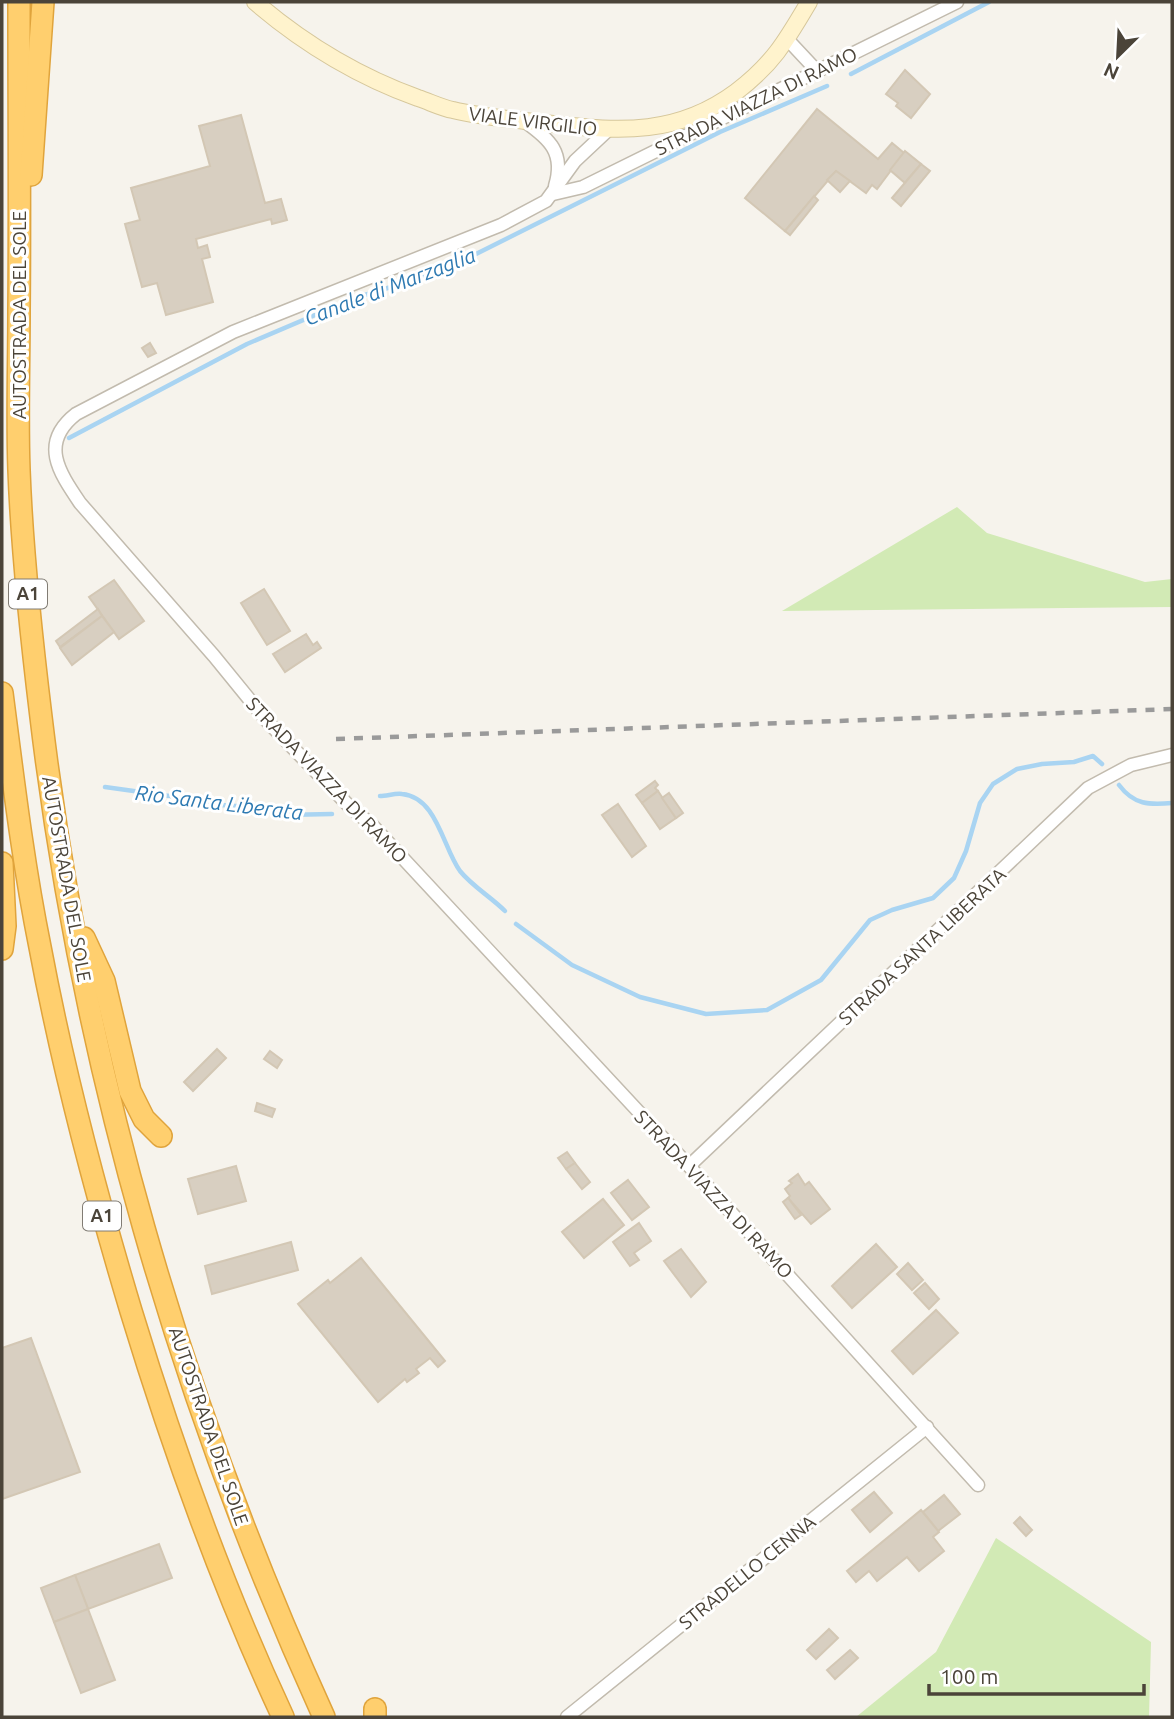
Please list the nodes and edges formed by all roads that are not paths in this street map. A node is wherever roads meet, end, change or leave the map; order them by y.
1 (19, 2) edge
2 (43, 2) edge
3 (255, 2) edge
4 (797, 2) edge
5 (809, 2) edge
6 (957, 2) edge
7 (798, 20) junction
8 (788, 40) junction
9 (817, 71) junction
10 (524, 121) junction
11 (607, 131) junction
12 (553, 194) junction
13 (19, 264) junction
14 (2, 693) edge
15 (1172, 755) edge
16 (2, 863) edge
17 (68, 904) junction
18 (2, 949) edge
19 (161, 1136) dead end
20 (689, 1166) junction
21 (927, 1427) junction
22 (978, 1485) dead end
23 (283, 1717) edge
24 (324, 1717) edge
25 (567, 1717) edge

1 - 13 highway, AUTOSTRADA DEL SOLE / A1
2 - 13 highway
3 - 10 street, VIALE VIRGILIO
4 - 7 street, VIALE VIRGILIO
5 - 7 street, VIALE VIRGILIO
6 - 9 street, STRADA VIAZZA DI RAMO
7 - 8 street, VIALE VIRGILIO
8 - 9 street
8 - 11 street, VIALE VIRGILIO
9 - 12 street, STRADA VIAZZA DI RAMO
10 - 11 street, VIALE VIRGILIO
10 - 12 street
11 - 12 street, STRADA VIAZZA DI RAMO
12 - 20 street, STRADA VIAZZA DI RAMO
13 - 17 highway, AUTOSTRADA DEL SOLE / A1
14 - 23 highway, AUTOSTRADA DEL SOLE / A1
15 - 20 street, STRADA SANTA LIBERATA
16 - 18 highway
17 - 19 highway
17 - 24 highway, AUTOSTRADA DEL SOLE / A1
20 - 21 street, STRADA VIAZZA DI RAMO
21 - 22 street, STRADA VIAZZA DI RAMO
21 - 25 street, STRADELLO CENNA

